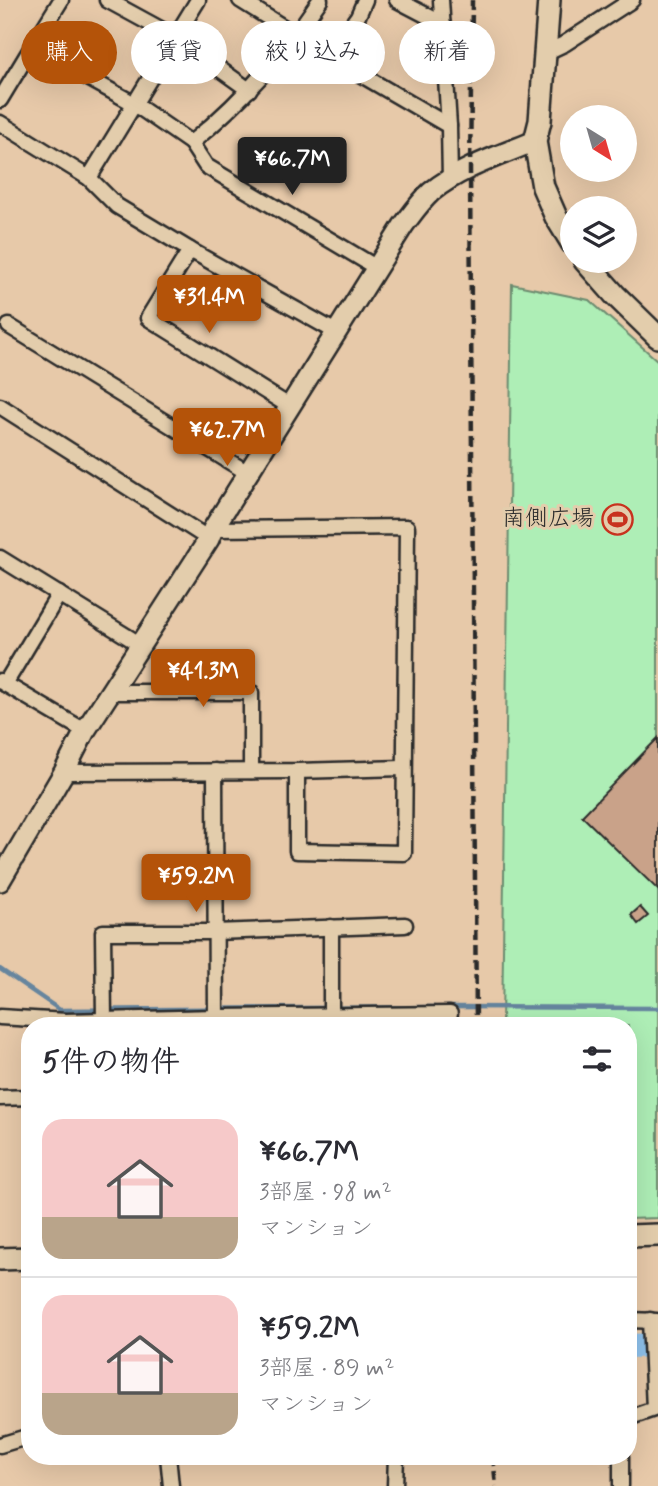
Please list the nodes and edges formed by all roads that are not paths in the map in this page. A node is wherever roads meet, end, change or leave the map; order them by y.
1 (61, 0) edge
2 (107, 0) edge
3 (198, 0) edge
4 (240, 0) edge
5 (320, 0) edge
6 (365, 0) edge
7 (397, 0) edge
8 (441, 0) edge
9 (549, 0) edge
10 (632, 0) edge
11 (48, 21) edge
12 (146, 21) edge
13 (185, 21) edge
14 (273, 21) edge
15 (306, 21) edge
16 (354, 21) edge
17 (437, 21) edge
18 (443, 21) edge
19 (545, 53) junction
20 (21, 65) edge
21 (227, 74) edge
22 (99, 84) edge
23 (145, 84) edge
24 (254, 84) edge
25 (377, 84) edge
26 (447, 84) edge
27 (249, 90) junction
28 (0, 100) edge
29 (133, 103) junction
30 (0, 123) edge
31 (449, 126) junction
32 (535, 141) junction
33 (191, 143) junction
34 (89, 178) junction
35 (450, 180) junction
36 (560, 224) edge
37 (190, 250) junction
38 (377, 268) junction
39 (596, 273) edge
40 (9, 326) dead end
41 (336, 332) junction
42 (658, 337) edge
43 (0, 406) edge
44 (289, 406) junction
45 (248, 473) junction
46 (211, 534) junction
47 (0, 558) edge
48 (59, 594) junction
49 (141, 645) junction
50 (3, 682) edge
51 (110, 692) junction
52 (85, 731) junction
53 (403, 768) junction
54 (215, 771) junction
55 (251, 771) junction
56 (298, 771) junction
57 (64, 772) junction
58 (0, 881) edge
59 (405, 925) dead end
60 (331, 927) junction
61 (214, 932) junction
62 (450, 1014) dead end
63 (331, 1015) junction
64 (0, 1017) edge
65 (104, 1017) edge
66 (216, 1017) edge
67 (293, 1017) edge
68 (361, 1017) edge
69 (428, 1017) edge
70 (21, 1019) edge
71 (21, 1097) edge
72 (0, 1098) edge
73 (658, 1234) edge
74 (637, 1235) edge
75 (21, 1258) edge
76 (0, 1259) edge
77 (654, 1321) edge
78 (637, 1415) edge
79 (21, 1439) edge
80 (0, 1445) edge
81 (169, 1465) edge
82 (396, 1465) edge
83 (621, 1465) edge
84 (171, 1486) edge
85 (395, 1486) edge
86 (621, 1486) edge

1 - 11 street
2 - 12 street
3 - 13 street
4 - 14 street
5 - 15 street
6 - 16 street
7 - 17 street
8 - 18 street
9 - 19 main road
10 - 19 street
19 - 32 main road
20 - 28 street
21 - 27 street
22 - 29 street
23 - 29 street
24 - 27 street
25 - 31 street
26 - 31 street
27 - 33 street
29 - 33 street
29 - 34 street
30 - 34 street
31 - 35 street
32 - 35 street
32 - 36 main road
33 - 38 street
34 - 37 street
35 - 38 street
37 - 41 street
37 - 44 street
38 - 41 street
39 - 42 main road
40 - 45 street
41 - 44 street
43 - 46 street
44 - 45 street
45 - 46 street
46 - 49 street
46 - 53 street
47 - 48 street
48 - 49 street
48 - 50 street
49 - 51 street
50 - 52 street
51 - 52 street
51 - 55 street
52 - 57 street
53 - 56 street
53 - 56 street
54 - 55 street
54 - 57 street
54 - 61 street
55 - 56 street
57 - 58 street
59 - 60 street
60 - 61 street
60 - 63 street
61 - 65 street
61 - 66 street
62 - 69 street
63 - 67 street
63 - 68 street
64 - 70 street
71 - 72 street
73 - 74 main road
75 - 76 main road
77 - 78 street
79 - 80 street
81 - 84 street
82 - 85 street
83 - 86 street

